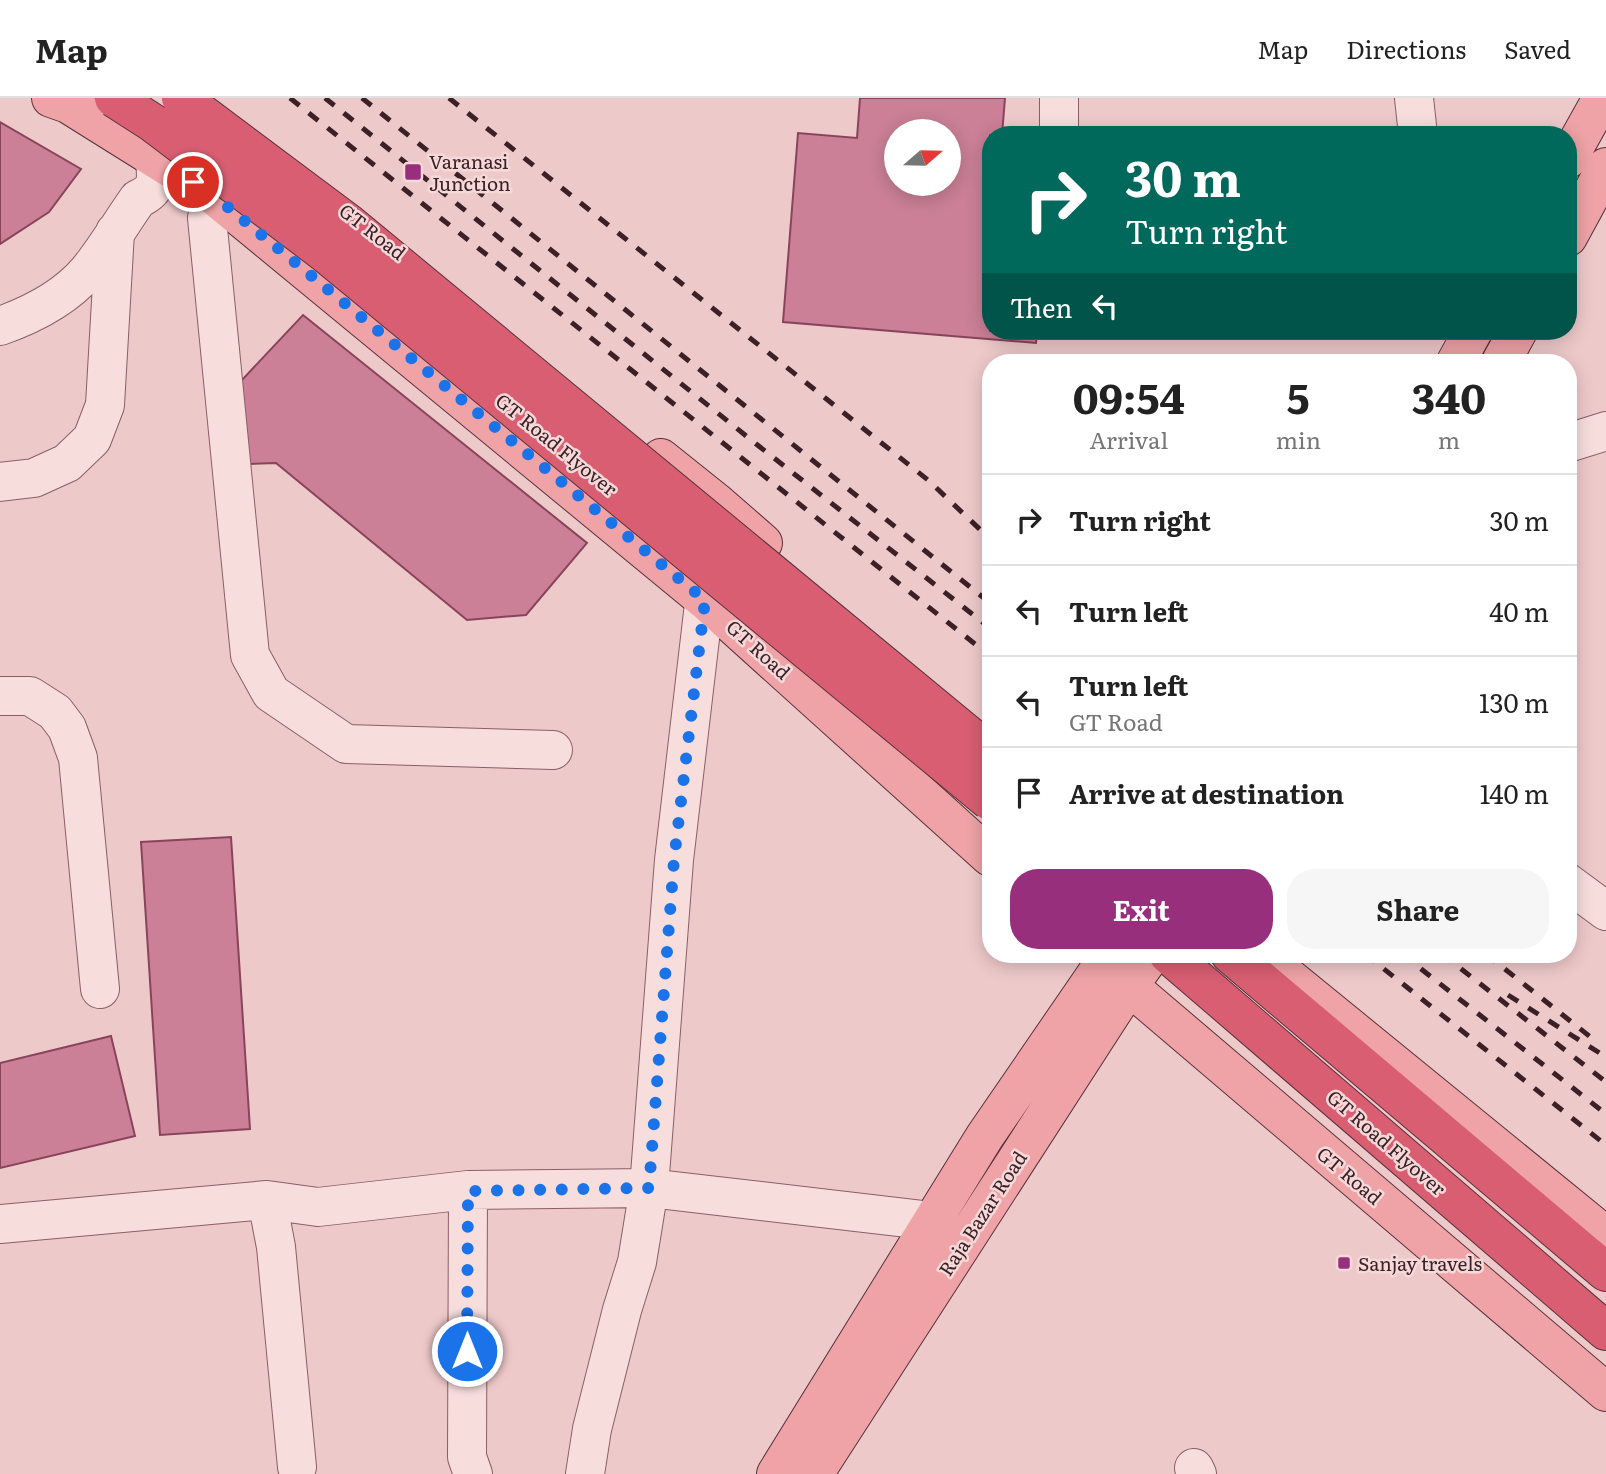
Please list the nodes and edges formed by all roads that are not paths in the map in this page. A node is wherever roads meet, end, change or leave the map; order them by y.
1 (51, 98) edge
2 (114, 98) edge
3 (181, 98) edge
4 (1059, 98) edge
5 (1414, 98) edge
6 (1602, 98) edge
7 (220, 105) edge
8 (1059, 126) edge
9 (1417, 126) edge
10 (1577, 143) edge
11 (155, 158) junction
12 (1606, 167) edge
13 (212, 194) junction
14 (1577, 220) edge
15 (115, 232) junction
16 (0, 326) edge
17 (1606, 430) edge
18 (1577, 440) edge
19 (0, 482) edge
20 (716, 502) junction
21 (705, 600) junction
22 (0, 696) edge
23 (982, 728) edge
24 (982, 746) edge
25 (554, 750) dead end
26 (982, 795) edge
27 (982, 851) edge
28 (1577, 890) edge
29 (1606, 911) edge
30 (1178, 963) edge
31 (1241, 963) edge
32 (1271, 963) edge
33 (1110, 964) edge
34 (100, 989) dead end
35 (649, 1188) junction
36 (468, 1191) junction
37 (267, 1200) junction
38 (932, 1221) junction
39 (0, 1224) edge
40 (1606, 1236) edge
41 (1606, 1272) edge
42 (1606, 1331) edge
43 (1606, 1392) edge
44 (297, 1466) dead end
45 (473, 1474) edge
46 (585, 1474) edge
47 (776, 1474) edge
48 (814, 1474) edge

1 - 11 main road, GT Road
2 - 26 highway, GT Road Flyover, bridge
3 - 24 highway, GT Road Flyover, bridge
4 - 8 street
5 - 9 street
6 - 10 main road
7 - 13 street
7 - 20 main road, GT Road
11 - 13 main road, GT Road
11 - 15 street
12 - 14 main road
13 - 21 main road, GT Road
13 - 25 street
15 - 16 street
15 - 19 street
17 - 18 street
20 - 21 street
20 - 23 main road, GT Road
21 - 27 main road, GT Road
21 - 35 street
22 - 34 street
28 - 29 street
30 - 42 highway, GT Road Flyover
31 - 41 highway
32 - 40 main road
33 - 38 main road, Raja Bazar Road
33 - 43 main road, GT Road
33 - 48 main road, Raja Bazar Road
35 - 36 street
35 - 38 street
35 - 46 street
36 - 37 street
36 - 45 street
37 - 39 street
37 - 44 street
38 - 47 main road, Raja Bazar Road

